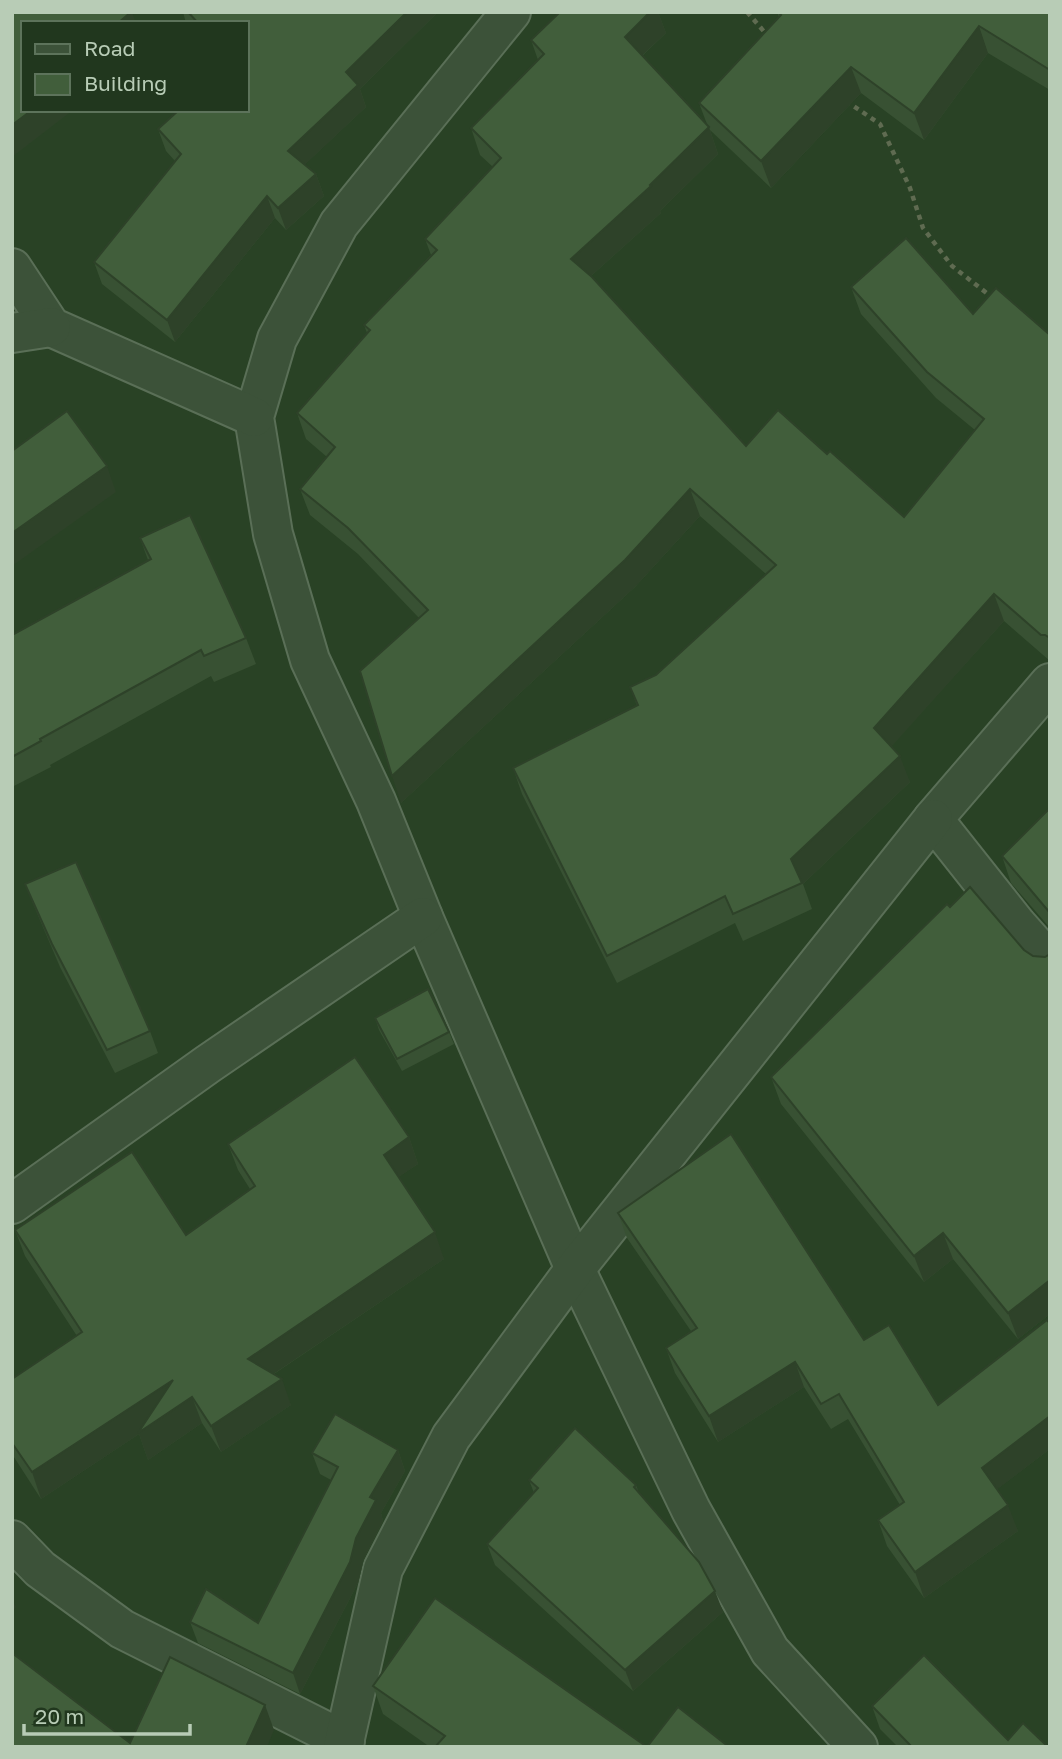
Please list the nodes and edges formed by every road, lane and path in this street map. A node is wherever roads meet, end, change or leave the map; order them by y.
1 (512, 12) edge
2 (747, 12) edge
3 (770, 38) edge
4 (837, 94) edge
5 (12, 268) edge
6 (996, 300) edge
7 (51, 327) junction
8 (12, 333) edge
9 (254, 417) junction
10 (1050, 683) edge
11 (933, 819) junction
12 (423, 917) junction
13 (1050, 962) edge
14 (12, 1204) edge
15 (575, 1269) junction
16 (12, 1540) edge
17 (344, 1744) edge
18 (858, 1747) edge

1 - 9 street
2 - 3 path
4 - 6 path
5 - 7 street
7 - 8 street
7 - 9 street
9 - 12 street
10 - 11 street
11 - 13 street
11 - 15 street
12 - 14 street
12 - 15 street
15 - 17 street
15 - 18 street
16 - 17 street

